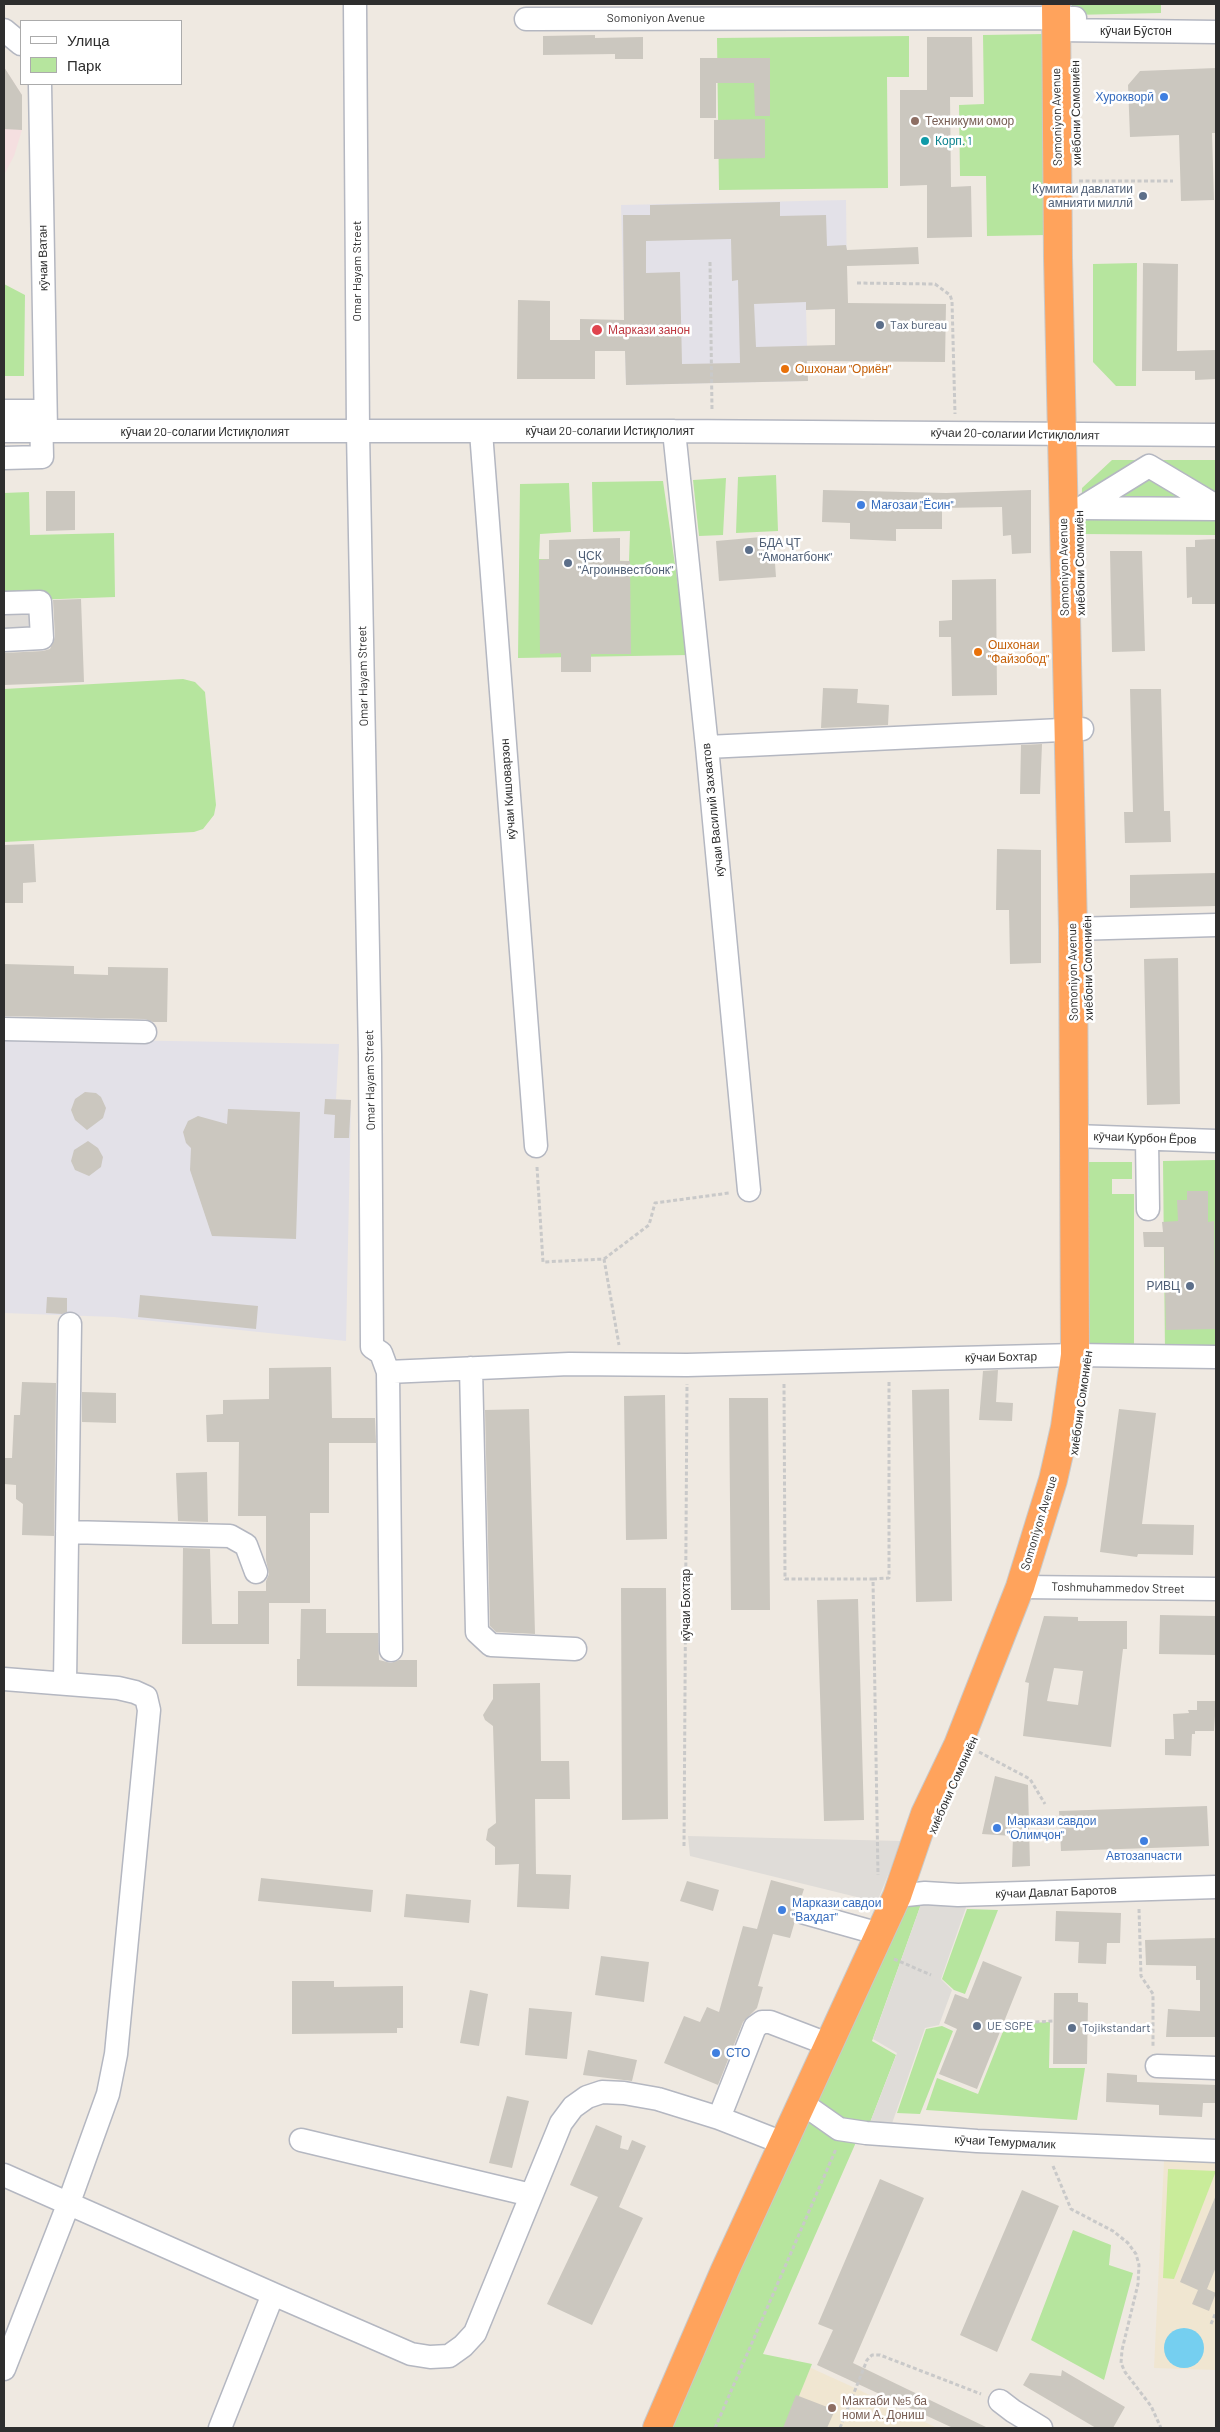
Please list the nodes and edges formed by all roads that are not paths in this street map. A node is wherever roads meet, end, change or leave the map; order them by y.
1 (355, 4) edge
2 (1066, 17) edge
3 (526, 19) dead end
4 (4, 30) edge
5 (1216, 32) edge
6 (20, 43) edge
7 (40, 85) edge
8 (4, 410) edge
9 (4, 431) edge
10 (43, 431) junction
11 (674, 431) junction
12 (358, 432) junction
13 (481, 432) junction
14 (1070, 435) junction
15 (1216, 435) edge
16 (4, 458) edge
17 (1216, 507) edge
18 (1075, 508) junction
19 (4, 603) edge
20 (4, 640) edge
21 (1074, 730) junction
22 (707, 747) junction
23 (1216, 925) edge
24 (1080, 928) junction
25 (4, 1029) edge
26 (146, 1032) dead end
27 (1083, 1136) junction
28 (1148, 1140) junction
29 (1216, 1141) edge
30 (536, 1146) road end
31 (749, 1190) road end
32 (1148, 1209) dead end
33 (70, 1324) dead end
34 (1082, 1355) junction
35 (1216, 1357) edge
36 (471, 1368) junction
37 (388, 1372) junction
38 (67, 1532) junction
39 (256, 1572) dead end
40 (1027, 1587) junction
41 (1216, 1589) edge
42 (575, 1649) dead end
43 (391, 1650) dead end
44 (4, 1679) edge
45 (65, 1683) junction
46 (887, 1887) junction
47 (1216, 1887) edge
48 (805, 1913) dead end
49 (876, 1942) junction
50 (830, 2045) junction
51 (1157, 2066) road end
52 (1216, 2068) edge
53 (802, 2102) junction
54 (719, 2118) junction
55 (301, 2140) dead end
56 (783, 2142) junction
57 (1216, 2151) edge
58 (4, 2175) edge
59 (531, 2195) junction
60 (68, 2205) junction
61 (273, 2294) junction
62 (4, 2369) edge
63 (1000, 2401) road end
64 (220, 2428) edge
65 (657, 2428) edge
66 (1041, 2428) edge

1 - 12 street, Omar Hayam Street
2 - 3 street, Somoniyon Avenue
2 - 5 street, кӯчаи Бӯстон
2 - 14 highway, Somoniyon Avenue
4 - 6 street
7 - 10 street, кӯчаи Ватан
8 - 10 street
9 - 10 street, кӯчаи 20-солагии Истиқлолият
10 - 12 street, кӯчаи 20-солагии Истиқлолият
10 - 16 street
11 - 13 street, кӯчаи 20-солагии Истиқлолият
11 - 14 street, кӯчаи 20-солагии Истиқлолият
11 - 22 street, кӯчаи Василий Захватов
12 - 13 street, кӯчаи 20-солагии Истиқлолият
12 - 37 street, Omar Hayam Street
13 - 30 street, кӯчаи Кишоварзон
14 - 15 street, кӯчаи 20-солагии Истиқлолият
14 - 18 highway, Somoniyon Avenue
17 - 18 street
17 - 18 street
18 - 21 highway, Somoniyon Avenue
19 - 20 street
21 - 22 street
21 - 24 highway, Somoniyon Avenue
22 - 31 street, кӯчаи Василий Захватов
23 - 24 street
24 - 27 highway, Somoniyon Avenue
25 - 26 street
27 - 28 street, кӯчаи Қурбон Ёров
27 - 34 highway, Somoniyon Avenue
28 - 29 street, кӯчаи Қурбон Ёров
28 - 32 street
33 - 38 street
34 - 35 street, кӯчаи Бохтар
34 - 36 street, кӯчаи Бохтар
34 - 40 highway, Somoniyon Avenue
36 - 37 street, кӯчаи Бохтар
36 - 42 street
37 - 43 street
38 - 39 street
38 - 45 street
40 - 41 street, Toshmuhammedov Street
40 - 46 highway, Somoniyon Avenue
40 - 46 highway, хиёбони Сомониён
44 - 45 street
45 - 60 street
46 - 47 street, кӯчаи Давлат Баротов
46 - 49 highway
48 - 49 street
49 - 50 highway
50 - 53 highway
50 - 54 street
51 - 52 street
53 - 56 highway
53 - 57 street, кӯчаи Темурмалик
54 - 56 street
54 - 59 street
55 - 59 street
56 - 65 highway
58 - 60 street
59 - 61 street
60 - 61 street
60 - 62 street
61 - 64 street
63 - 66 street

